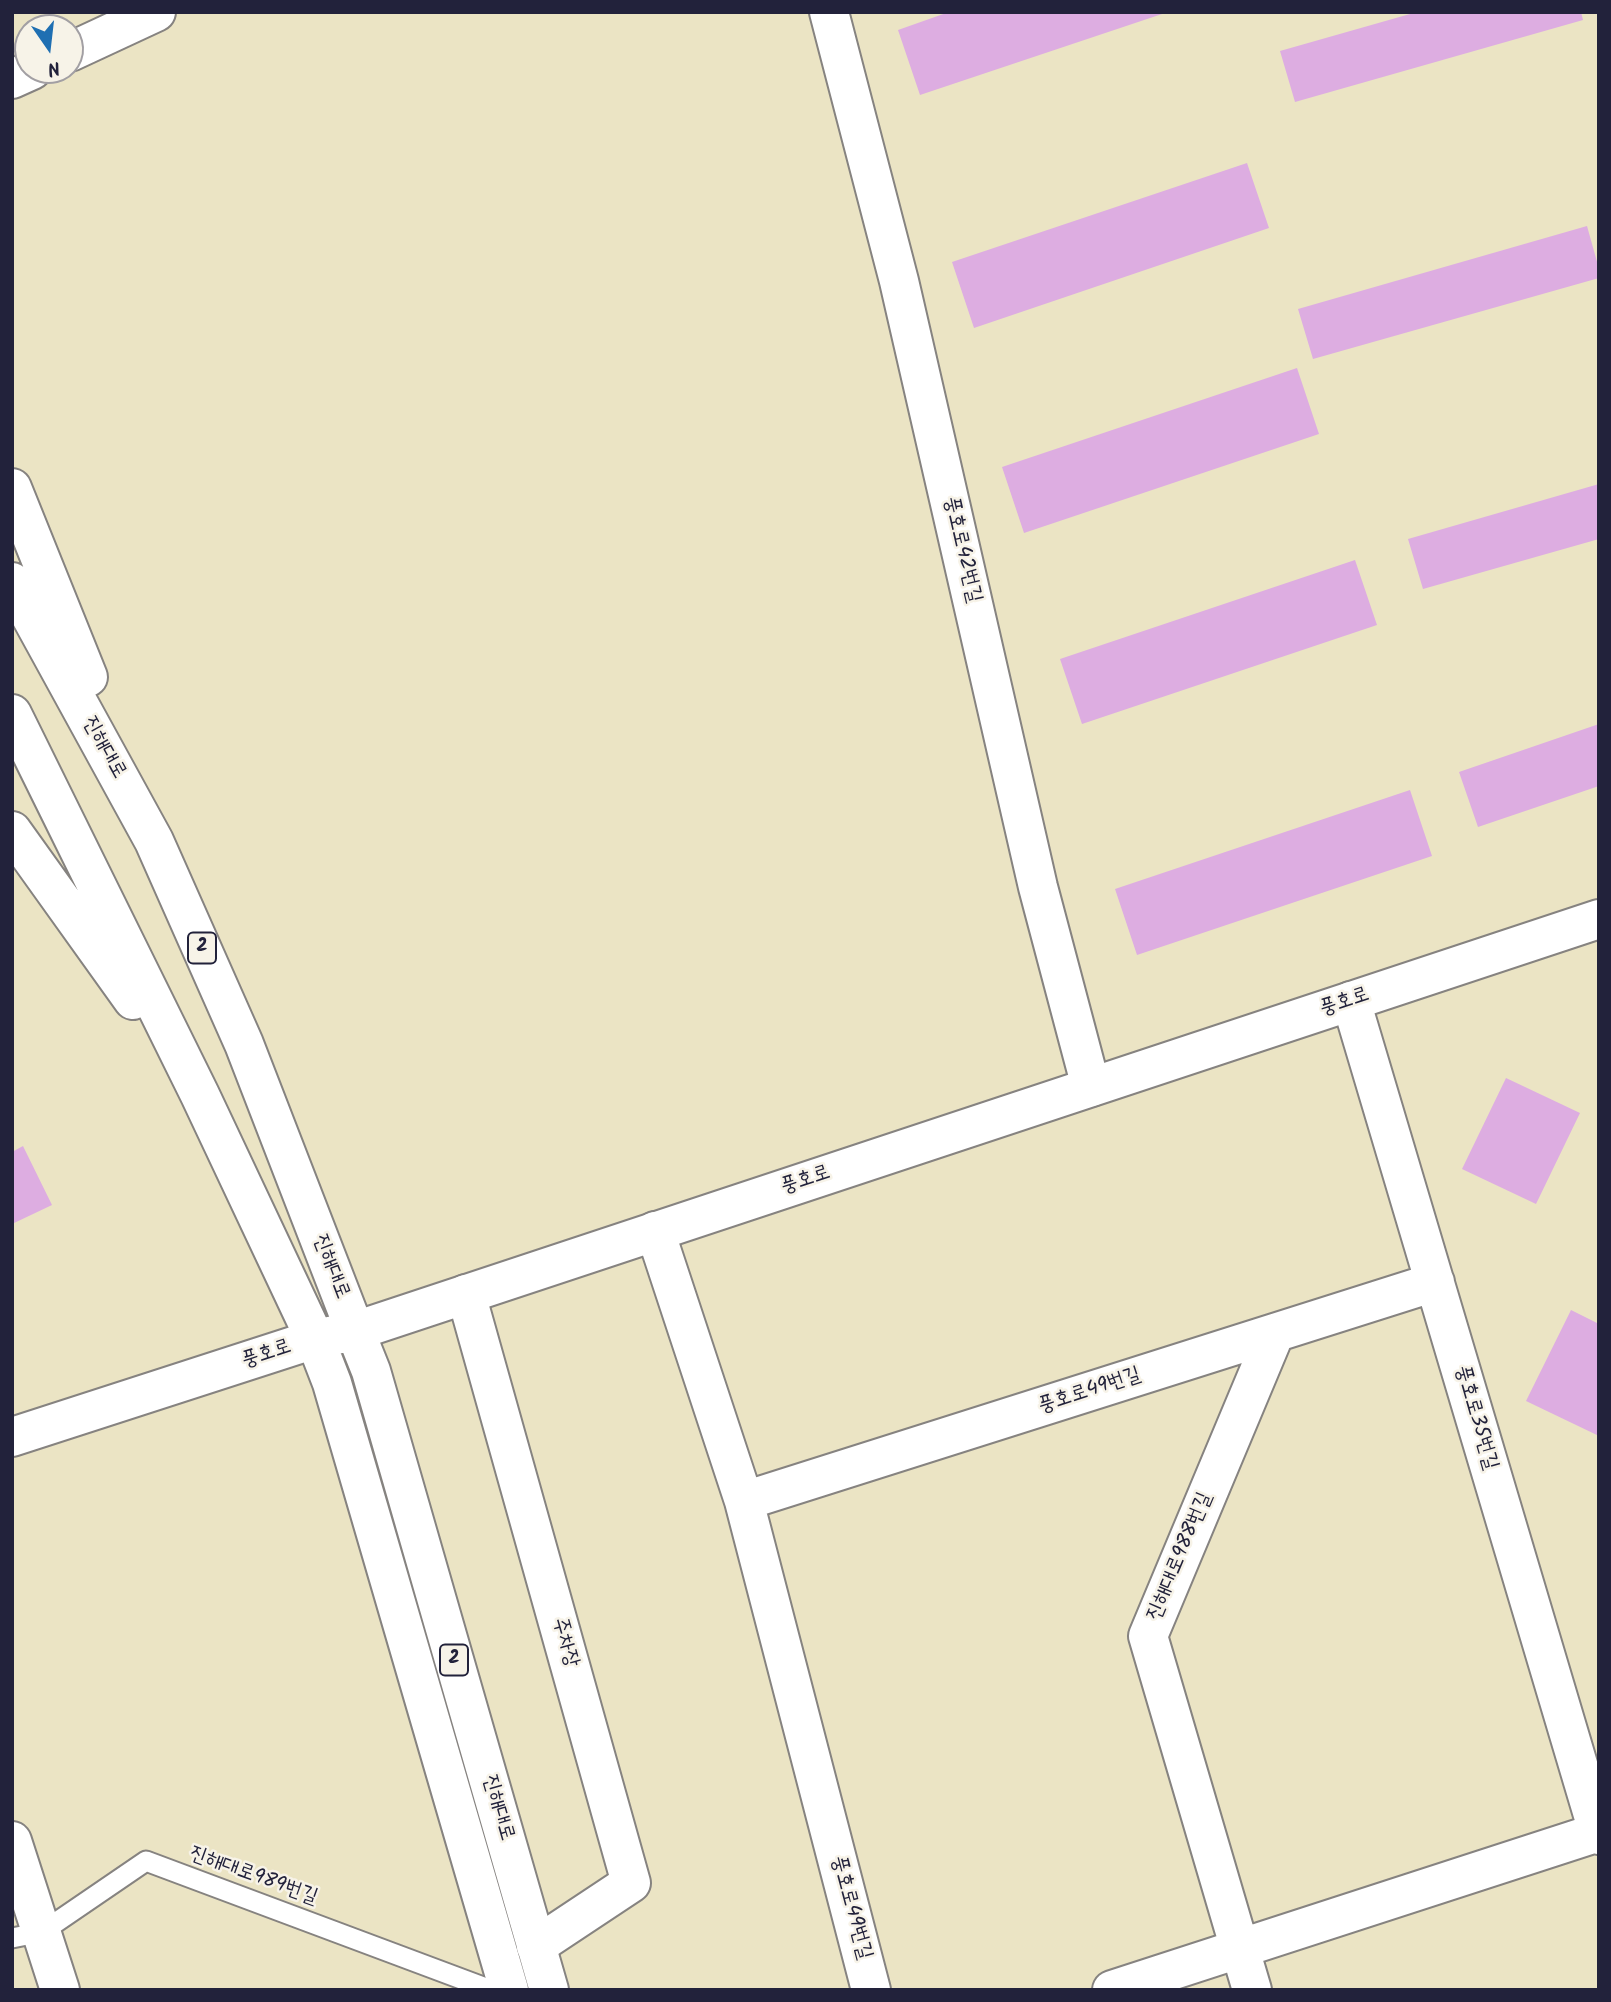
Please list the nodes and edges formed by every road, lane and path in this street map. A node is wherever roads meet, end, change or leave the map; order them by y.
1 (156, 12) edge
2 (830, 12) edge
3 (84, 45) edge
4 (12, 488) edge
5 (12, 582) edge
6 (12, 714) edge
7 (12, 831) edge
8 (154, 841) junction
9 (1599, 919) edge
10 (1351, 1001) junction
11 (1091, 1087) junction
12 (200, 1095) junction
13 (655, 1231) junction
14 (1435, 1282) junction
15 (467, 1294) junction
16 (355, 1331) junction
17 (1275, 1333) junction
18 (315, 1339) junction
19 (12, 1437) edge
20 (744, 1501) junction
21 (1599, 1833) edge
22 (12, 1841) edge
23 (27, 1935) edge
24 (536, 1946) junction
25 (1240, 1948) junction
26 (60, 1990) edge
27 (491, 1990) edge
28 (509, 1990) edge
29 (549, 1990) edge
30 (871, 1990) edge
31 (1112, 1990) edge
32 (1252, 1990) edge

1 - 3 main road
2 - 11 main road, 풍호로42번길
4 - 8 main road
5 - 8 main road, 진해대로 / 2
6 - 12 main road, 진해대로 / 2
7 - 12 main road
8 - 16 main road, 진해대로 / 2
9 - 10 main road, 풍호로
10 - 11 main road, 풍호로
10 - 14 main road, 풍호로35번길
11 - 13 main road, 풍호로
12 - 18 main road, 진해대로 / 2
13 - 15 main road, 풍호로
13 - 20 main road, 풍호로49번길
14 - 17 main road, 풍호로49번길
14 - 21 main road, 풍호로35번길
15 - 16 main road, 풍호로
15 - 24 main road, 주차장
16 - 18 main road, 풍호로
16 - 24 main road, 진해대로 / 2
17 - 20 main road, 풍호로49번길
17 - 25 main road, 진해대로988번길
18 - 19 main road, 풍호로
18 - 28 main road, 진해대로 / 2
20 - 30 main road, 풍호로49번길
21 - 25 main road
22 - 23 main road
23 - 26 main road
23 - 27 lane, 진해대로989번길
24 - 29 main road, 진해대로 / 2
25 - 31 main road
25 - 32 main road, 진해대로988번길

